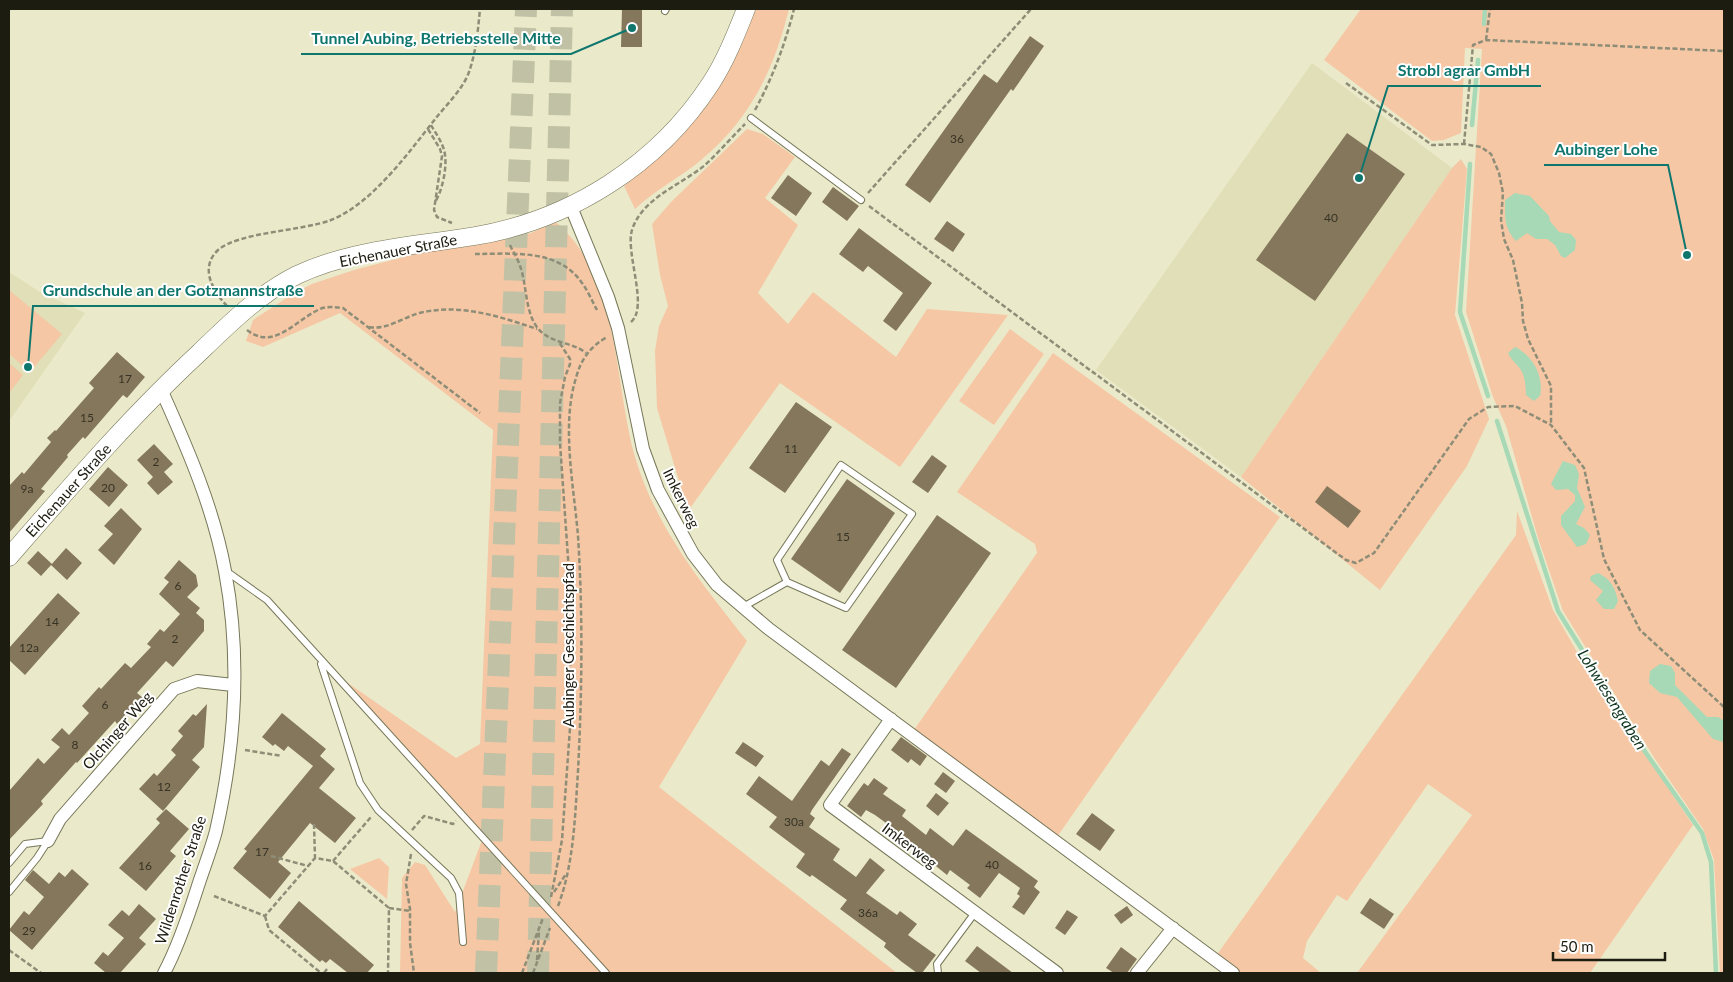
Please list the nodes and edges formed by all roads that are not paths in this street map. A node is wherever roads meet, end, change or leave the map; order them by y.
1 (746, 9) edge
2 (751, 118) road end
3 (861, 200) road end
4 (570, 207) junction
5 (159, 390) junction
6 (9, 557) edge
7 (225, 571) junction
8 (788, 582) junction
9 (742, 608) junction
10 (320, 660) junction
11 (233, 686) junction
12 (891, 719) junction
13 (48, 840) junction
14 (9, 863) edge
15 (9, 892) edge
16 (974, 914) junction
17 (1173, 928) junction
18 (463, 942) dead end
19 (164, 973) edge
20 (606, 973) edge
21 (938, 973) edge
22 (1057, 973) edge
23 (1137, 973) edge
24 (1233, 973) edge

1 - 4 street, Eichenauer Straße
2 - 3 lane
4 - 5 street, Eichenauer Straße
4 - 9 street, Imkerweg
5 - 6 street, Eichenauer Straße
5 - 7 street, Wildenrother Straße
7 - 10 lane
7 - 11 street, Wildenrother Straße
8 - 8 lane
8 - 9 lane
9 - 12 street, Imkerweg
10 - 18 lane
10 - 20 lane
11 - 13 street, Olchinger Weg
11 - 19 street, Wildenrother Straße
12 - 16 street, Imkerweg
12 - 17 street, Imkerweg
13 - 14 lane
13 - 15 lane
16 - 21 lane
16 - 22 street, Imkerweg
17 - 23 street
17 - 24 street, Imkerweg

